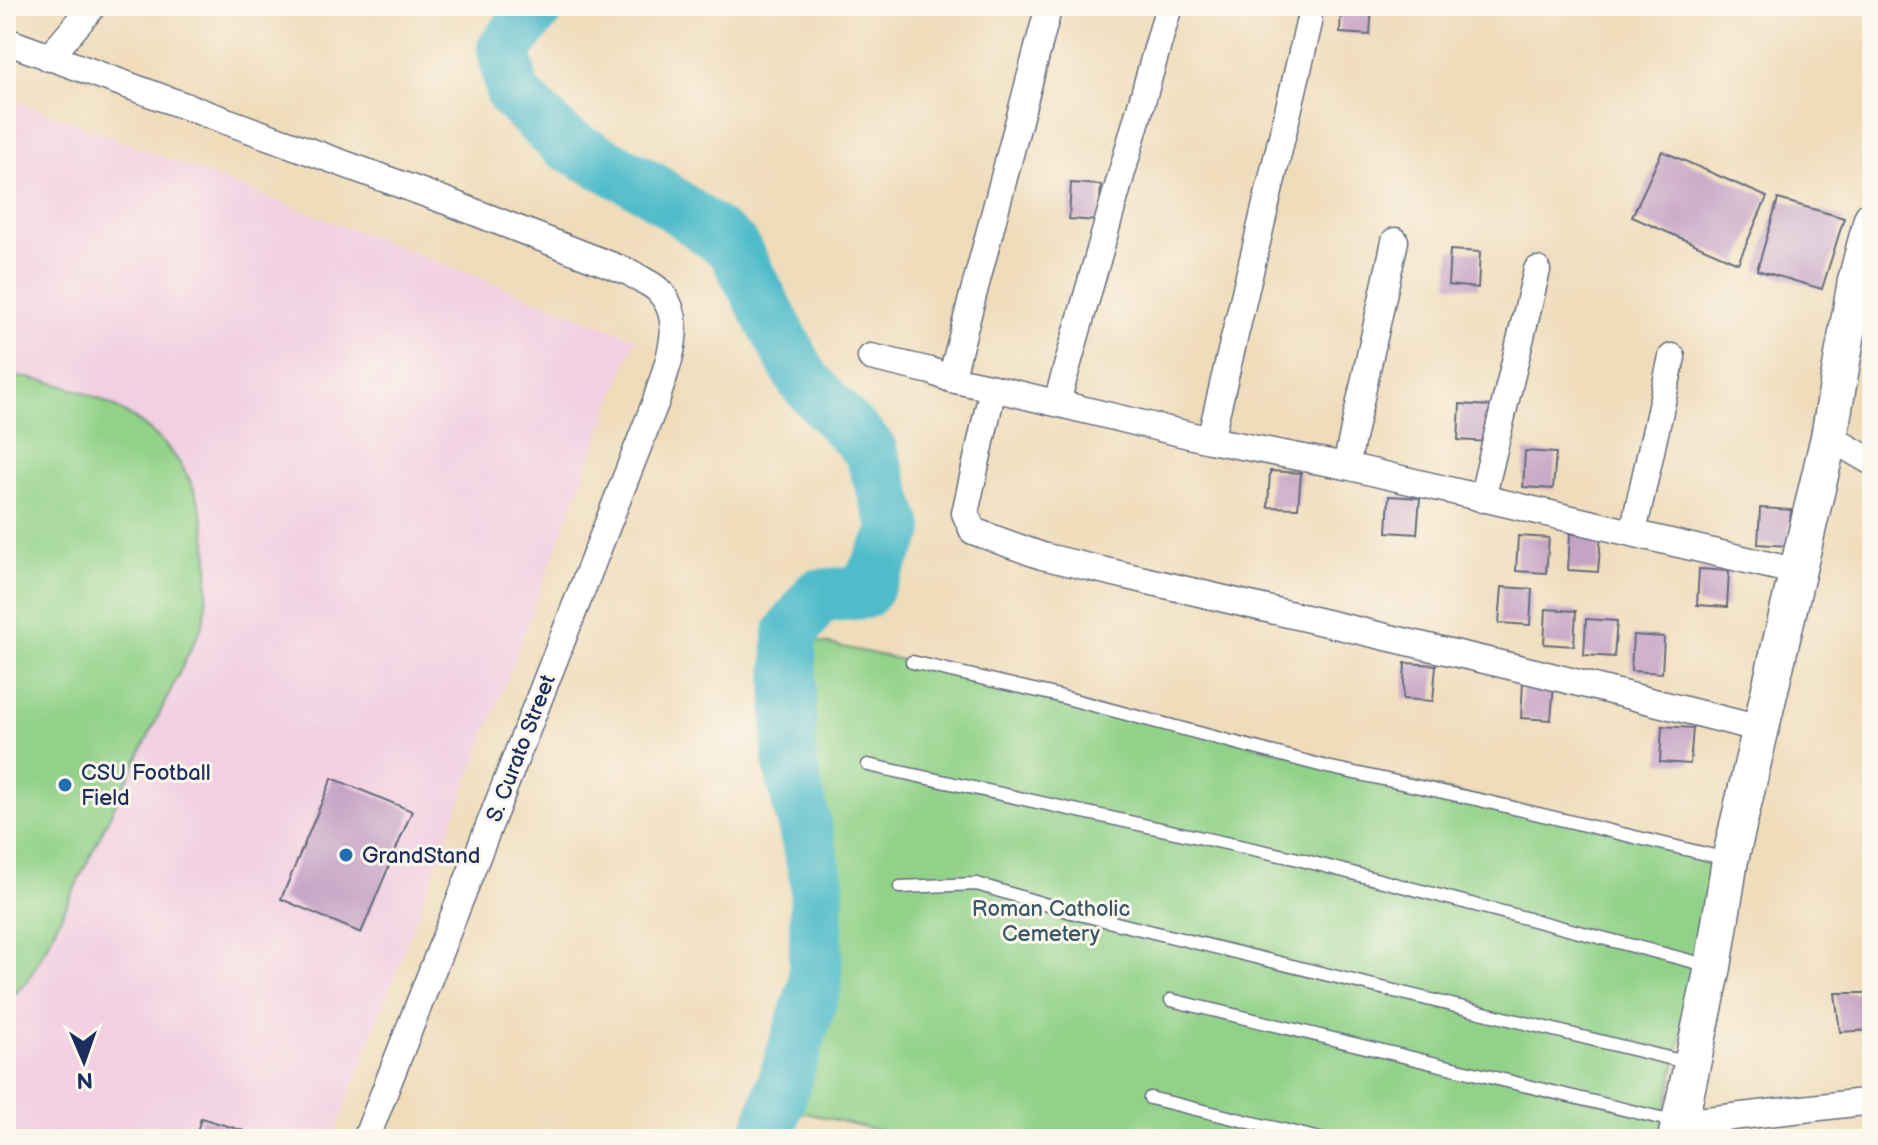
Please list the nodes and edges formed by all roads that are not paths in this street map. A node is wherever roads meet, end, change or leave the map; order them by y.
1 (93, 6) edge
2 (1049, 6) edge
3 (1169, 6) edge
4 (1309, 23) dead end
5 (6, 41) edge
6 (49, 58) junction
7 (1872, 219) edge
8 (1395, 241) dead end
9 (1537, 270) dead end
10 (871, 357) dead end
11 (1672, 357) dead end
12 (951, 379) junction
13 (993, 388) junction
14 (1057, 402) junction
15 (1829, 437) junction
16 (1210, 440) junction
17 (1872, 462) edge
18 (1346, 466) junction
19 (1482, 499) junction
20 (1633, 532) junction
21 (1798, 572) junction
22 (912, 662) dead end
23 (1761, 729) junction
24 (868, 765) dead end
25 (1730, 860) junction
26 (900, 887) dead end
27 (1713, 967) junction
28 (1171, 1000) dead end
29 (1693, 1064) junction
30 (1150, 1098) dead end
31 (1872, 1101) edge
32 (1678, 1131) edge
33 (366, 1139) edge
34 (1320, 1139) edge

1 - 6 street
2 - 12 street
3 - 14 street
4 - 16 street
5 - 6 street, S. Curato Street
6 - 33 street, S. Curato Street
7 - 15 main road
8 - 18 street
9 - 19 street
10 - 12 street
11 - 20 street
12 - 13 street
13 - 14 street
13 - 23 street
14 - 16 street
15 - 17 street
15 - 21 main road
16 - 18 street
18 - 19 street
19 - 20 street
20 - 21 street
21 - 23 main road
22 - 25 lane
23 - 25 main road
24 - 27 lane
25 - 27 main road
26 - 29 lane
27 - 29 main road
28 - 32 lane
29 - 32 main road
30 - 34 lane
31 - 32 street

